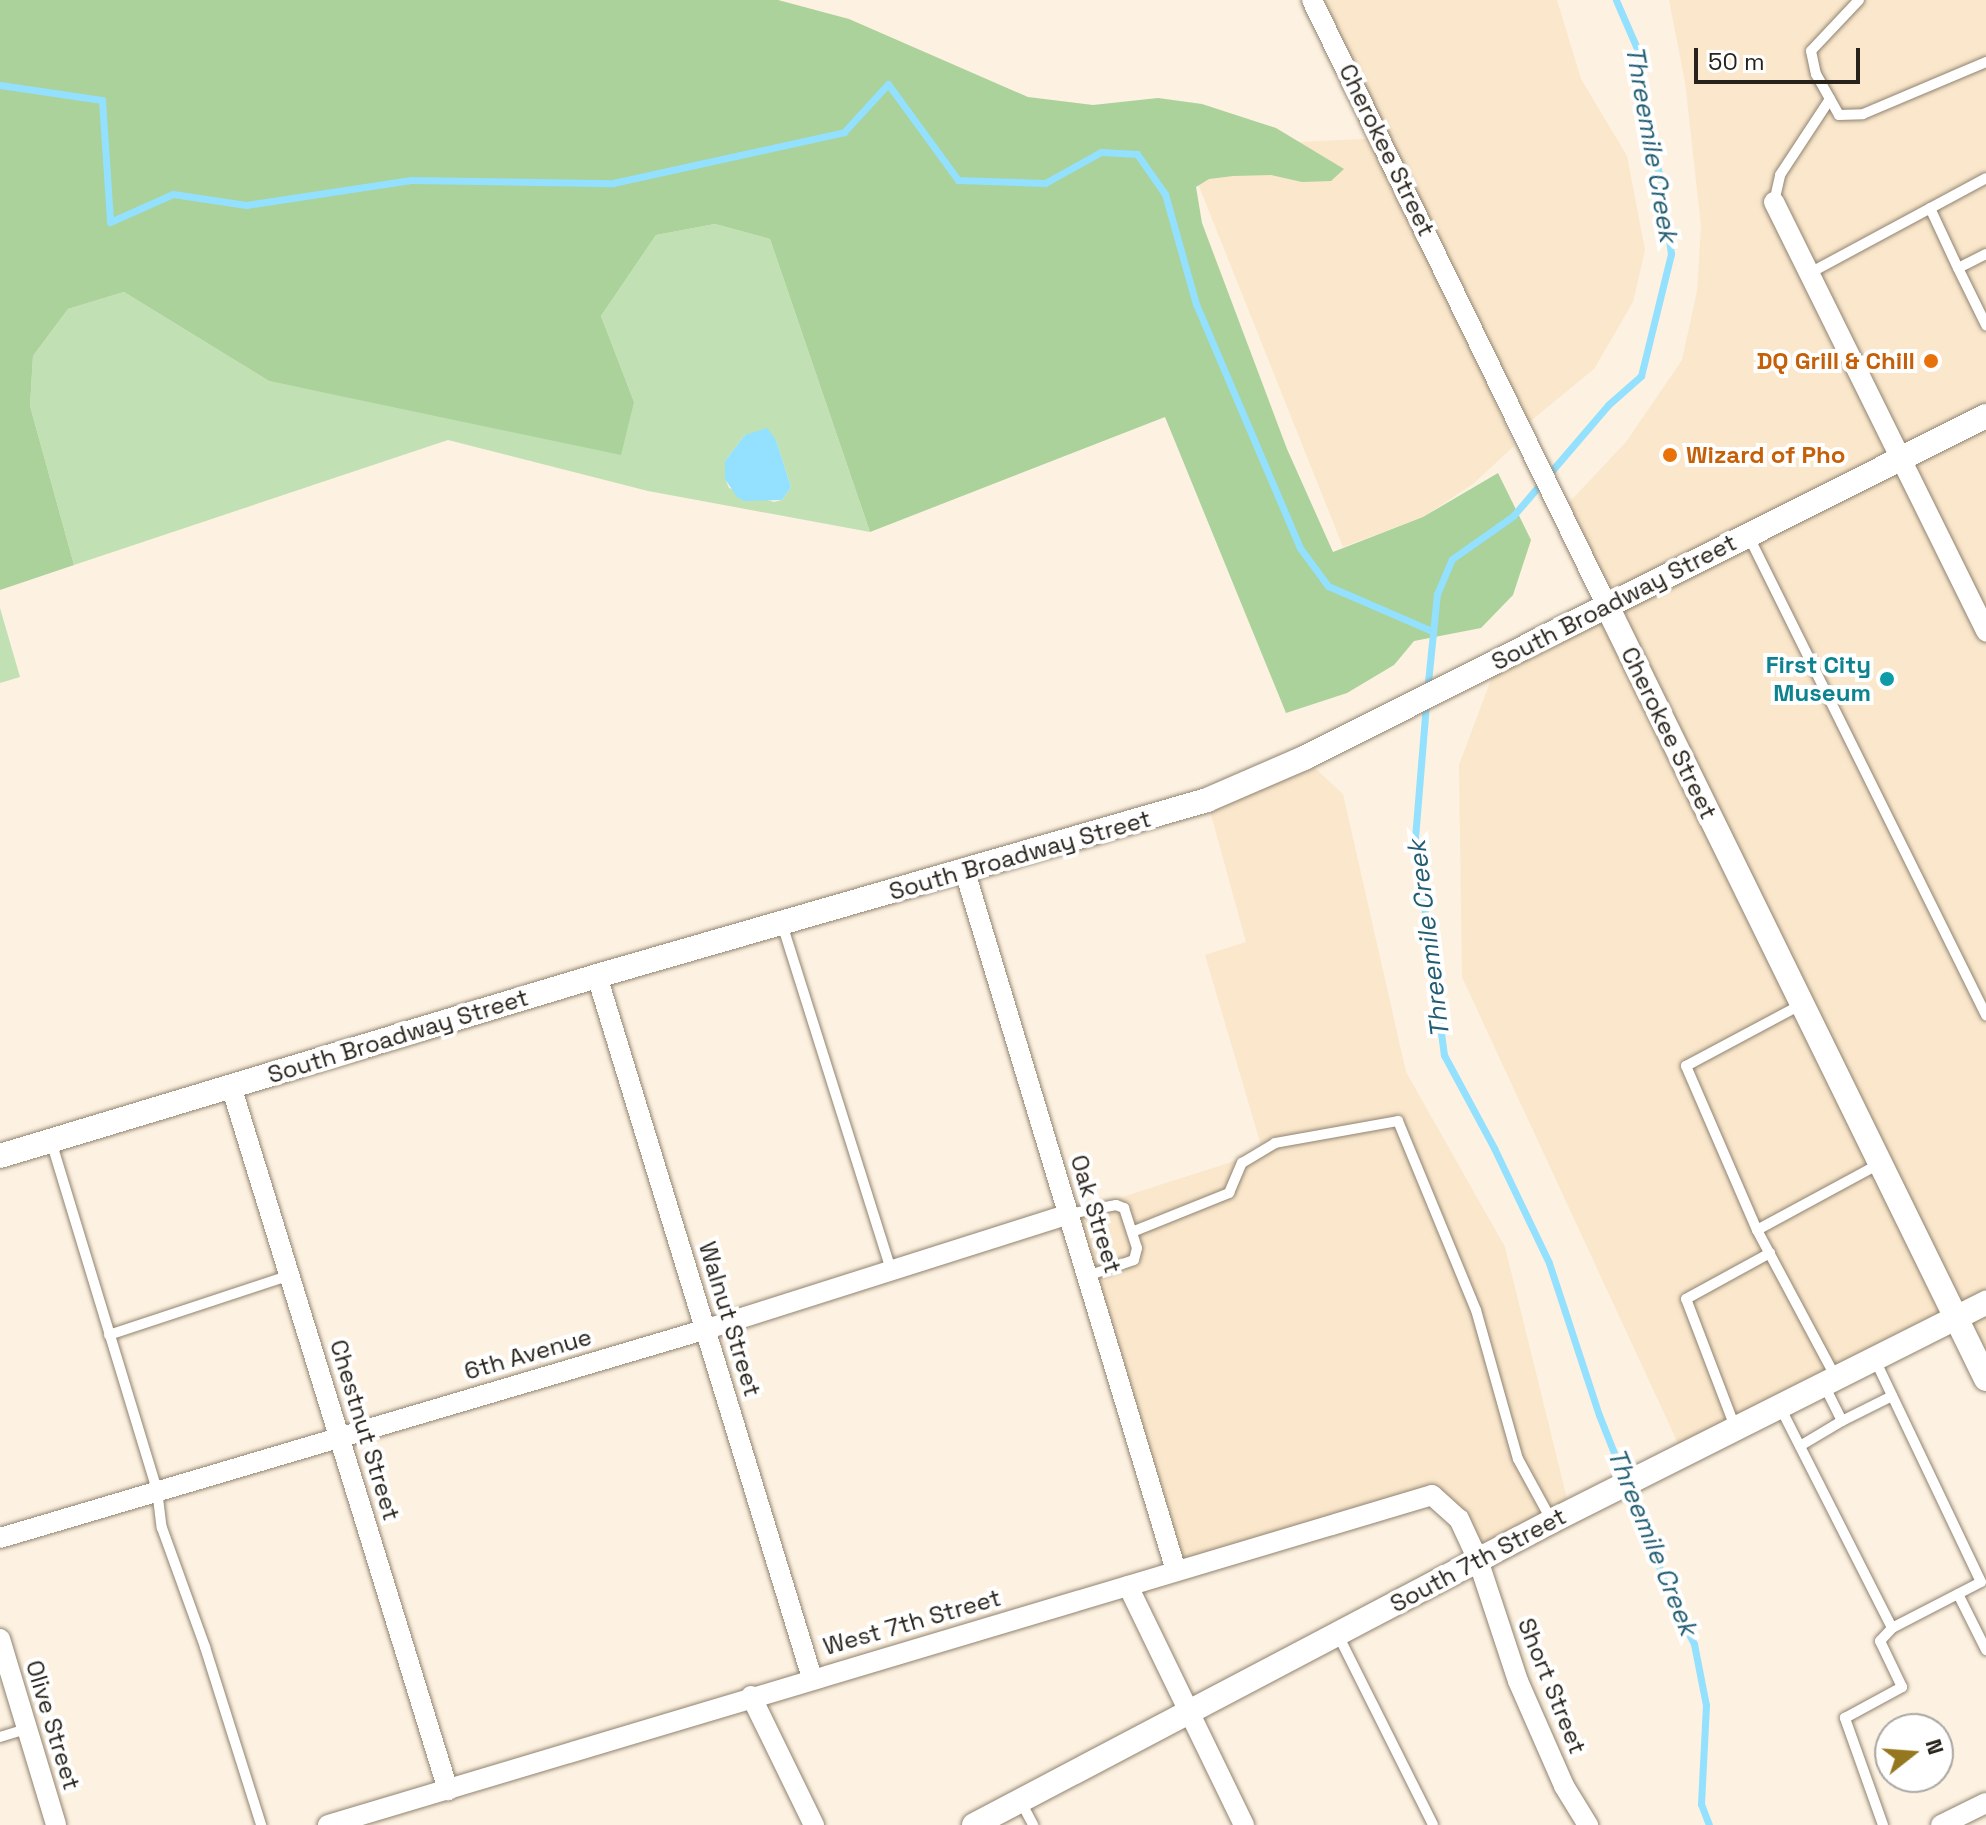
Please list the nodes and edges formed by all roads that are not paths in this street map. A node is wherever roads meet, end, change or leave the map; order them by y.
1 (1312, 0) edge
2 (1859, 0) edge
3 (1986, 62) edge
4 (1830, 99) junction
5 (1986, 178) edge
6 (1774, 202) joint
7 (1930, 208) junction
8 (1986, 254) edge
9 (1958, 268) junction
10 (1808, 274) junction
11 (1986, 325) edge
12 (1986, 416) edge
13 (1900, 459) junction
14 (1748, 534) junction
15 (1606, 604) junction
16 (1986, 630) edge
17 (965, 872) junction
18 (782, 924) junction
19 (597, 976) junction
20 (1802, 1004) junction
21 (1986, 1015) edge
22 (231, 1086) junction
23 (51, 1141) junction
24 (0, 1156) edge
25 (1879, 1164) junction
26 (1069, 1214) junction
27 (1757, 1230) junction
28 (1132, 1232) junction
29 (1770, 1253) junction
30 (891, 1270) junction
31 (290, 1275) junction
32 (1087, 1276) junction
33 (1986, 1303) edge
34 (1956, 1318) junction
35 (707, 1329) junction
36 (109, 1335) junction
37 (1874, 1358) junction
38 (1986, 1379) edge
39 (1829, 1380) junction
40 (1892, 1396) junction
41 (1779, 1405) junction
42 (1842, 1421) junction
43 (1725, 1433) junction
44 (339, 1436) junction
45 (1800, 1446) junction
46 (157, 1490) junction
47 (1561, 1516) junction
48 (0, 1538) edge
49 (1478, 1560) junction
50 (1176, 1571) junction
51 (1983, 1581) edge
52 (1128, 1586) junction
53 (1958, 1594) junction
54 (1892, 1628) junction
55 (1338, 1635) junction
56 (0, 1639) edge
57 (1986, 1650) edge
58 (812, 1678) junction
59 (751, 1696) junction
60 (1187, 1714) junction
61 (27, 1729) junction
62 (0, 1737) edge
63 (448, 1790) junction
64 (1020, 1801) junction
65 (1986, 1803) edge
66 (386, 1817) edge
67 (56, 1825) edge
68 (261, 1825) edge
69 (328, 1825) edge
70 (814, 1825) edge
71 (974, 1825) edge
72 (1033, 1825) edge
73 (1244, 1825) edge
74 (1433, 1825) edge
75 (1588, 1825) edge
76 (1883, 1825) edge
77 (1941, 1825) edge

1 - 15 street, Cherokee Street
2 - 4 lane
3 - 4 lane
4 - 6 lane
5 - 7 lane
6 - 10 street
7 - 9 lane
7 - 10 lane
8 - 9 lane
9 - 11 lane
10 - 13 street
12 - 13 street, South Broadway Street
13 - 14 street, South Broadway Street
13 - 16 street
14 - 15 street, South Broadway Street
14 - 21 lane
15 - 17 street, South Broadway Street
15 - 20 street, Cherokee Street
17 - 18 street, South Broadway Street
17 - 26 street, Oak Street
18 - 19 street, South Broadway Street
18 - 30 lane
19 - 22 street, South Broadway Street
19 - 35 street, Walnut Street
20 - 25 street, Cherokee Street
20 - 27 lane
22 - 23 street, South Broadway Street
22 - 31 street, Chestnut Street
23 - 24 street, South Broadway Street
23 - 36 lane
25 - 27 lane
25 - 34 street, Cherokee Street
26 - 28 lane
26 - 30 street, 6th Avenue
26 - 32 street, Oak Street
27 - 29 lane
28 - 32 lane
28 - 47 lane
29 - 39 lane
29 - 43 lane
30 - 35 street, 6th Avenue
31 - 36 lane
31 - 44 street, Chestnut Street
32 - 50 street, Oak Street
33 - 34 street, South 7th Street
34 - 37 street, South 7th Street
34 - 38 street, Cherokee Street
35 - 44 street, 6th Avenue
35 - 58 street, Walnut Street
36 - 46 lane
37 - 39 street, South 7th Street
37 - 40 lane
39 - 41 street, South 7th Street
39 - 42 lane
40 - 42 lane
40 - 51 lane
41 - 43 street, South 7th Street
41 - 45 lane
42 - 45 lane
43 - 47 street, South 7th Street
44 - 46 street, 6th Avenue
44 - 63 street, Chestnut Street
45 - 54 lane
46 - 48 street, 6th Avenue
46 - 68 lane
47 - 49 street, South 7th Street
49 - 50 street, West 7th Street
49 - 55 street, South 7th Street
49 - 75 street, Short Street
50 - 52 street, West 7th Street
51 - 53 lane
52 - 58 street, West 7th Street
52 - 60 street
53 - 54 lane
53 - 57 lane
54 - 76 lane
55 - 60 street, South 7th Street
55 - 74 lane
56 - 61 street, Olive Street
58 - 59 street, West 7th Street
59 - 63 street, West 7th Street
59 - 70 street
60 - 64 street, South 7th Street
60 - 73 street
61 - 62 lane
61 - 67 street, Olive Street
63 - 66 street, West 7th Street
64 - 71 street, South 7th Street
64 - 72 lane
65 - 77 street
66 - 69 street, West 7th Street

